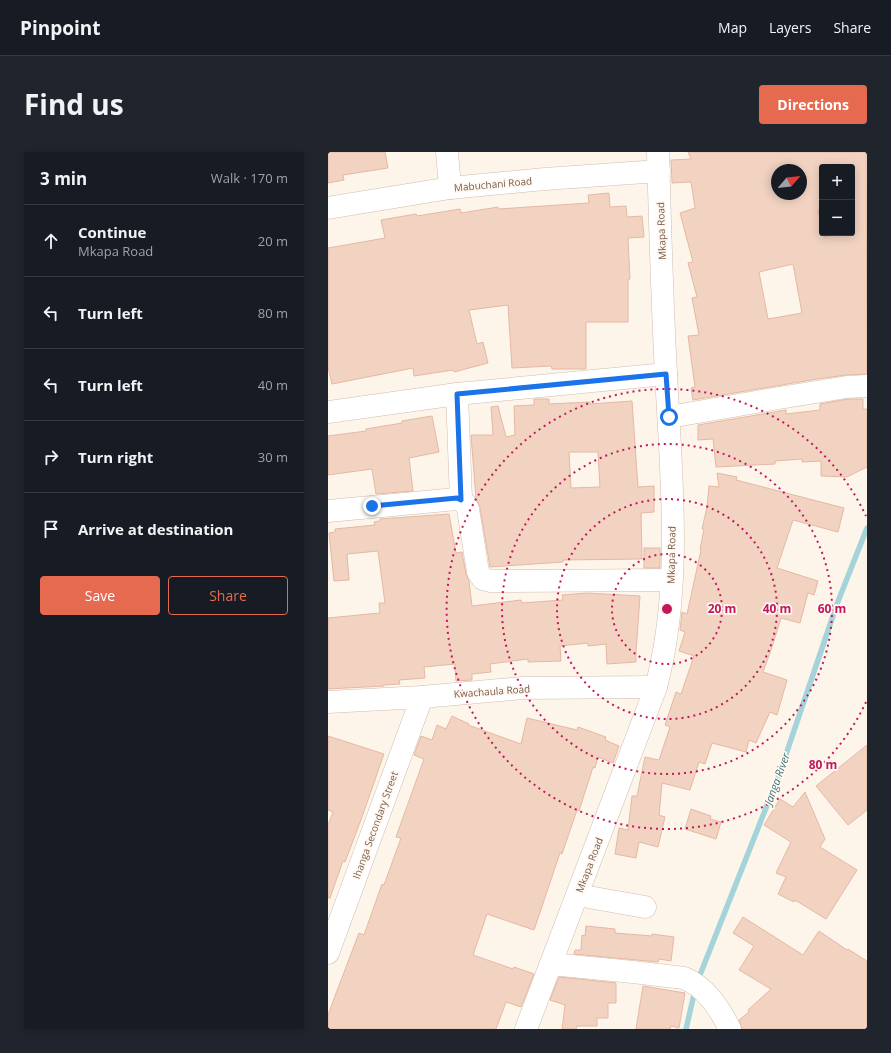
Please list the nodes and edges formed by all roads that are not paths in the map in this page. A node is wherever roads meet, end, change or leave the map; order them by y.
1 (448, 152) edge
2 (658, 162) edge
3 (450, 188) junction
4 (328, 208) edge
5 (666, 374) junction
6 (867, 386) edge
7 (457, 394) junction
8 (328, 412) edge
9 (669, 417) junction
10 (461, 500) junction
11 (328, 511) edge
12 (671, 580) junction
13 (656, 687) junction
14 (422, 697) junction
15 (328, 702) edge
16 (577, 895) junction
17 (645, 907) dead end
18 (328, 953) edge
19 (551, 964) junction
20 (526, 1029) edge
21 (730, 1029) edge

1 - 3 street
2 - 3 street, Mabuchani Road
2 - 5 street, Mkapa Road
3 - 4 street, Mabuchani Road
5 - 7 street
5 - 9 street, Mkapa Road
6 - 9 street
7 - 8 street
7 - 10 street
9 - 12 street, Mkapa Road
10 - 11 street
10 - 12 street
12 - 13 street, Mkapa Road
13 - 14 street, Kwachaula Road
13 - 16 street, Mkapa Road
14 - 15 street, Kwachaula Road
14 - 18 street, Ihanga Secondary Street
16 - 17 street
16 - 19 street, Mkapa Road
19 - 20 street, Mkapa Road
19 - 21 street

